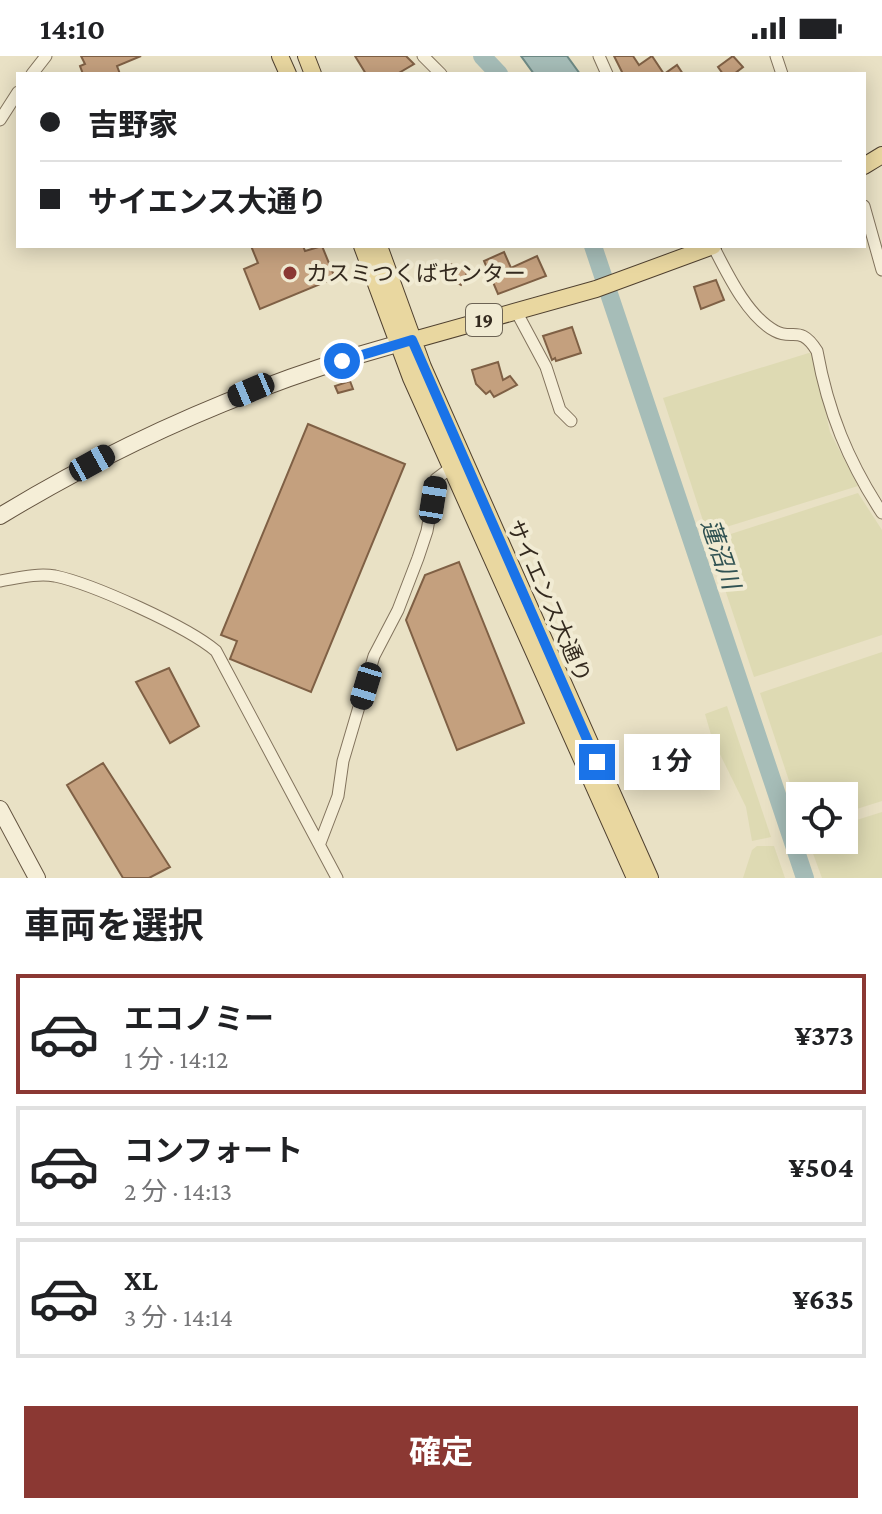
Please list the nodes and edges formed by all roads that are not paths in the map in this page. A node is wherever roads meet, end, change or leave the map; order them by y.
1 (46, 56) edge
2 (423, 56) edge
3 (34, 72) edge
4 (439, 72) edge
5 (16, 95) edge
6 (0, 120) edge
7 (866, 213) edge
8 (363, 248) edge
9 (380, 248) edge
10 (708, 248) edge
11 (714, 248) edge
12 (882, 270) edge
13 (516, 311) junction
14 (404, 342) junction
15 (571, 421) dead end
16 (457, 464) junction
17 (882, 513) edge
18 (0, 516) edge
19 (0, 581) edge
20 (0, 809) edge
21 (320, 843) junction
22 (37, 878) edge
23 (337, 878) edge
24 (635, 878) edge
25 (650, 878) edge

1 - 3 street
2 - 4 street
5 - 6 street
7 - 12 street
8 - 14 main road
9 - 14 main road
10 - 13 main road, 19
11 - 17 street
13 - 14 main road, 19
13 - 15 street
14 - 16 main road, サイエンス大通り
14 - 18 main road
16 - 21 street
16 - 24 main road, サイエンス大通り
16 - 25 main road, サイエンス大通り
19 - 21 street
20 - 22 main road
21 - 23 street

